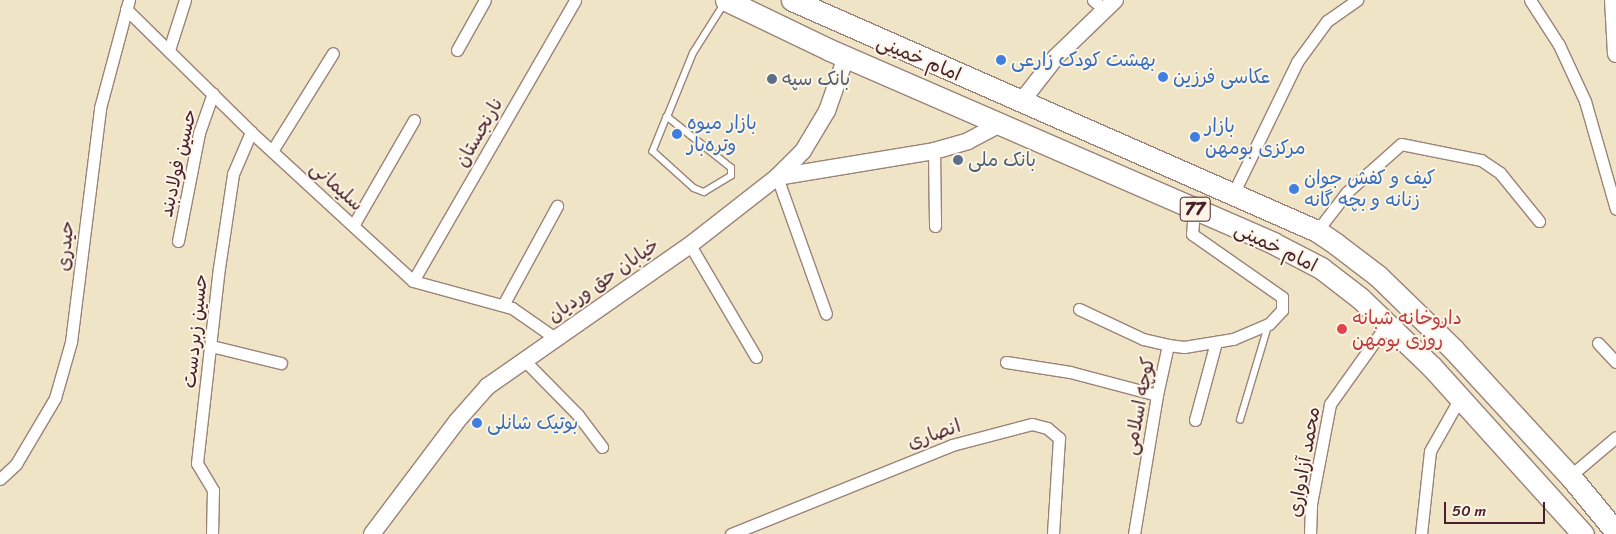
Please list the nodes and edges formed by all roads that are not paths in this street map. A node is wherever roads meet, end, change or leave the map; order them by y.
1 (185, 0) edge
2 (486, 0) edge
3 (575, 0) edge
4 (727, 0) edge
5 (792, 0) edge
6 (1357, 0) edge
7 (1614, 0) edge
8 (1532, 2) edge
9 (1104, 3) edge
10 (127, 4) edge
11 (169, 50) junction
12 (457, 50) dead end
13 (333, 53) dead end
14 (1616, 54) edge
15 (846, 57) junction
16 (213, 93) junction
17 (1021, 102) junction
18 (667, 117) junction
19 (414, 120) dead end
20 (1000, 124) junction
21 (251, 132) junction
22 (272, 151) junction
23 (934, 151) junction
24 (777, 177) junction
25 (1233, 194) junction
26 (558, 206) dead end
27 (1194, 209) junction
28 (1616, 209) edge
29 (1540, 220) dead end
30 (354, 224) junction
31 (934, 226) dead end
32 (1316, 231) junction
33 (178, 240) dead end
34 (690, 244) junction
35 (413, 281) junction
36 (503, 305) junction
37 (1079, 309) dead end
38 (826, 314) dead end
39 (1269, 324) junction
40 (1387, 324) junction
41 (555, 338) junction
42 (1216, 342) junction
43 (1598, 343) dead end
44 (1168, 345) junction
45 (211, 346) junction
46 (756, 356) dead end
47 (523, 359) junction
48 (1006, 362) dead end
49 (1616, 362) edge
50 (282, 363) dead end
51 (1157, 395) junction
52 (1460, 398) junction
53 (1195, 420) dead end
54 (1240, 420) dead end
55 (1616, 437) edge
56 (602, 447) dead end
57 (1570, 476) junction
58 (0, 479) edge
59 (1616, 532) edge
60 (212, 534) edge
61 (372, 534) edge
62 (731, 534) edge
63 (1053, 534) edge
64 (1134, 534) edge
65 (1310, 534) edge
66 (1421, 534) edge
67 (1583, 534) edge

1 - 11 street
2 - 12 street
3 - 35 street, نارنجستان
4 - 15 highway, امام خمینی / 77
4 - 18 lane
5 - 17 highway, امام خمینی / 77
6 - 25 street
7 - 14 main road
8 - 28 street
9 - 17 main road
10 - 11 street, سلیمانی
10 - 58 street, حیدری
11 - 16 street, سلیمانی
13 - 22 street
15 - 20 highway, امام خمینی / 77
15 - 24 main road, خیابان حق وردیان
16 - 21 street, سلیمانی
16 - 33 street, حسین فولادبند
17 - 25 highway, امام خمینی / 77
18 - 18 lane
19 - 30 street
20 - 23 main road
20 - 27 highway, امام خمینی / 77
21 - 22 street, سلیمانی
21 - 45 street, حسین زبردست
22 - 30 street, سلیمانی
23 - 24 main road
23 - 31 street
24 - 34 main road, خیابان حق وردیان
24 - 38 street
25 - 32 highway, امام خمینی / 77
26 - 36 street
27 - 39 street
27 - 40 highway, امام خمینی / 77
29 - 32 street
30 - 35 street, سلیمانی
32 - 57 highway, امام خمینی / 77
34 - 41 main road, خیابان حق وردیان
34 - 46 street
35 - 36 street, سلیمانی
36 - 41 street, سلیمانی
37 - 44 street
39 - 42 street, کوچه اسلامی
39 - 54 lane
40 - 52 highway, امام خمینی / 77
40 - 65 street, محمد آزادواری
41 - 47 main road, خیابان حق وردیان
42 - 44 street, کوچه اسلامی
42 - 53 street
43 - 49 street
44 - 51 street, کوچه اسلامی
45 - 50 street
45 - 60 street, حسین زبردست
47 - 56 street
47 - 61 main road, خیابان حق وردیان
48 - 51 street
51 - 64 street, کوچه اسلامی
52 - 66 street
52 - 67 highway, امام خمینی / 77
55 - 57 street
57 - 59 highway, امام خمینی / 77
62 - 63 street, انصاری

